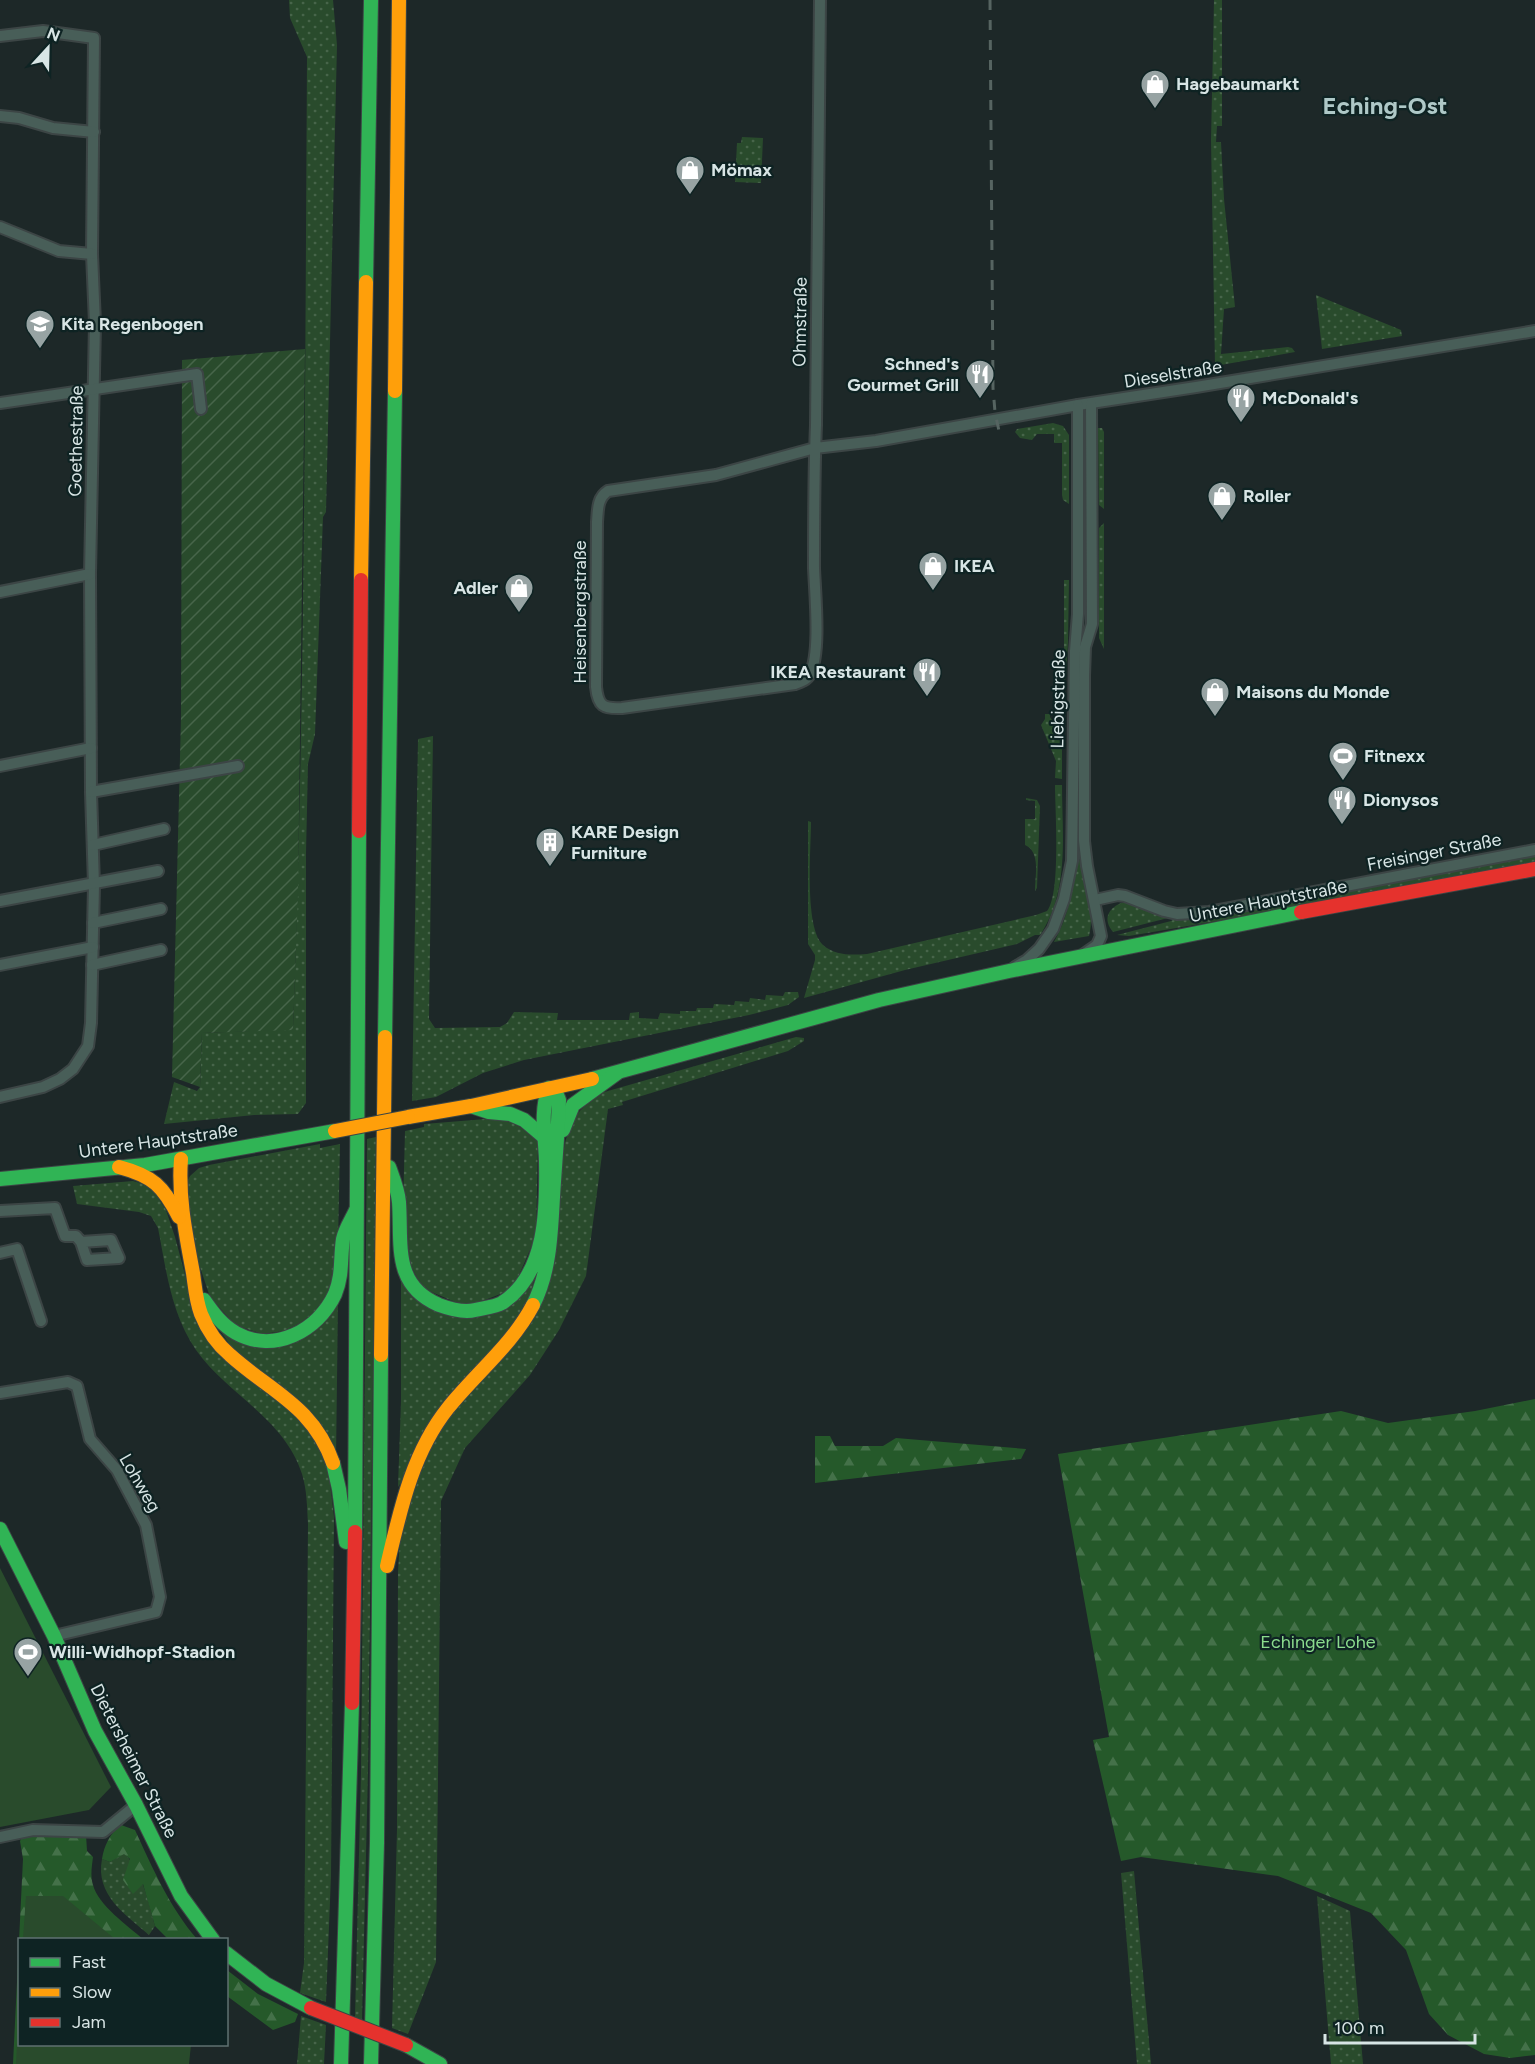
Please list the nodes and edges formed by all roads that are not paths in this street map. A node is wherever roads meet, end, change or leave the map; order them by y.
1 (370, 0) edge
2 (399, 0) edge
3 (820, 0) edge
4 (0, 36) edge
5 (0, 116) edge
6 (94, 132) junction
7 (0, 227) edge
8 (92, 254) junction
9 (1535, 331) edge
10 (93, 390) junction
11 (0, 403) edge
12 (1091, 404) junction
13 (1078, 405) junction
14 (201, 409) dead end
15 (815, 448) junction
16 (90, 574) junction
17 (0, 592) edge
18 (815, 645) joint
19 (91, 748) junction
20 (0, 765) edge
21 (238, 766) dead end
22 (91, 792) junction
23 (164, 829) dead end
24 (93, 844) junction
25 (1535, 850) edge
26 (1535, 869) edge
27 (158, 871) dead end
28 (94, 885) junction
29 (1095, 900) junction
30 (0, 901) edge
31 (161, 909) dead end
32 (93, 923) junction
33 (1101, 936) junction
34 (93, 947) junction
35 (1130, 947) junction
36 (160, 950) dead end
37 (1076, 958) junction
38 (0, 965) edge
39 (92, 965) junction
40 (1009, 971) junction
41 (617, 1073) junction
42 (549, 1088) junction
43 (0, 1097) edge
44 (471, 1106) junction
45 (544, 1137) junction
46 (557, 1146) junction
47 (383, 1148) junction
48 (176, 1160) junction
49 (119, 1167) junction
50 (0, 1179) edge
51 (167, 1194) junction
52 (358, 1206) junction
53 (0, 1211) edge
54 (184, 1226) junction
55 (81, 1242) dead end
56 (0, 1253) edge
57 (196, 1288) junction
58 (41, 1321) dead end
59 (0, 1393) edge
60 (0, 1529) edge
61 (354, 1590) junction
62 (379, 1598) junction
63 (54, 1636) junction
64 (136, 1805) junction
65 (0, 1837) edge
66 (212, 1938) edge
67 (228, 1955) edge
68 (341, 2064) edge
69 (371, 2064) edge
70 (440, 2064) edge

1 - 52 main road
2 - 47 main road
3 - 15 street, Ohmstraße
4 - 6 street, Goethestraße
5 - 6 street
6 - 8 street, Goethestraße
7 - 8 street
8 - 10 street, Goethestraße
9 - 12 street, Dieselstraße
10 - 11 street
10 - 14 street
10 - 16 street, Goethestraße
12 - 13 street, Dieselstraße
12 - 29 street, Liebigstraße
13 - 15 street, Dieselstraße
13 - 40 street, Liebigstraße
15 - 18 street, Ohmstraße
15 - 18 street, Heisenbergstraße
16 - 17 street
16 - 19 street, Goethestraße
19 - 20 street
19 - 22 street, Goethestraße
21 - 22 street
22 - 24 street, Goethestraße
23 - 24 street
24 - 28 street, Goethestraße
25 - 29 street, Freisinger Straße
26 - 35 main road, Untere Hauptstraße
27 - 28 street
28 - 30 street
28 - 32 street, Goethestraße
29 - 33 street, Liebigstraße
31 - 32 street
32 - 34 street, Goethestraße
33 - 35 street
33 - 37 street
34 - 38 street
34 - 39 street, Goethestraße
35 - 37 main road, Untere Hauptstraße
36 - 39 street
37 - 40 main road, Untere Hauptstraße
39 - 43 street, Goethestraße
40 - 41 main road, Untere Hauptstraße
41 - 42 main road, Untere Hauptstraße
41 - 46 main road
42 - 44 main road, Untere Hauptstraße
42 - 45 main road
42 - 46 main road
44 - 45 main road
44 - 48 main road, Untere Hauptstraße, bridge
45 - 47 main road
46 - 62 main road
47 - 62 main road
48 - 49 main road, Untere Hauptstraße
48 - 51 main road
48 - 54 main road
49 - 50 main road, Untere Hauptstraße
49 - 51 main road
51 - 54 main road
52 - 57 main road
52 - 61 main road
53 - 55 street
54 - 57 main road
56 - 58 street
57 - 61 main road
59 - 63 street, Lohweg
60 - 63 main road, Dietersheimer Straße
61 - 68 main road
62 - 69 main road
63 - 64 main road, Dietersheimer Straße
64 - 65 street
64 - 66 main road, Dietersheimer Straße
67 - 70 main road, bridge

